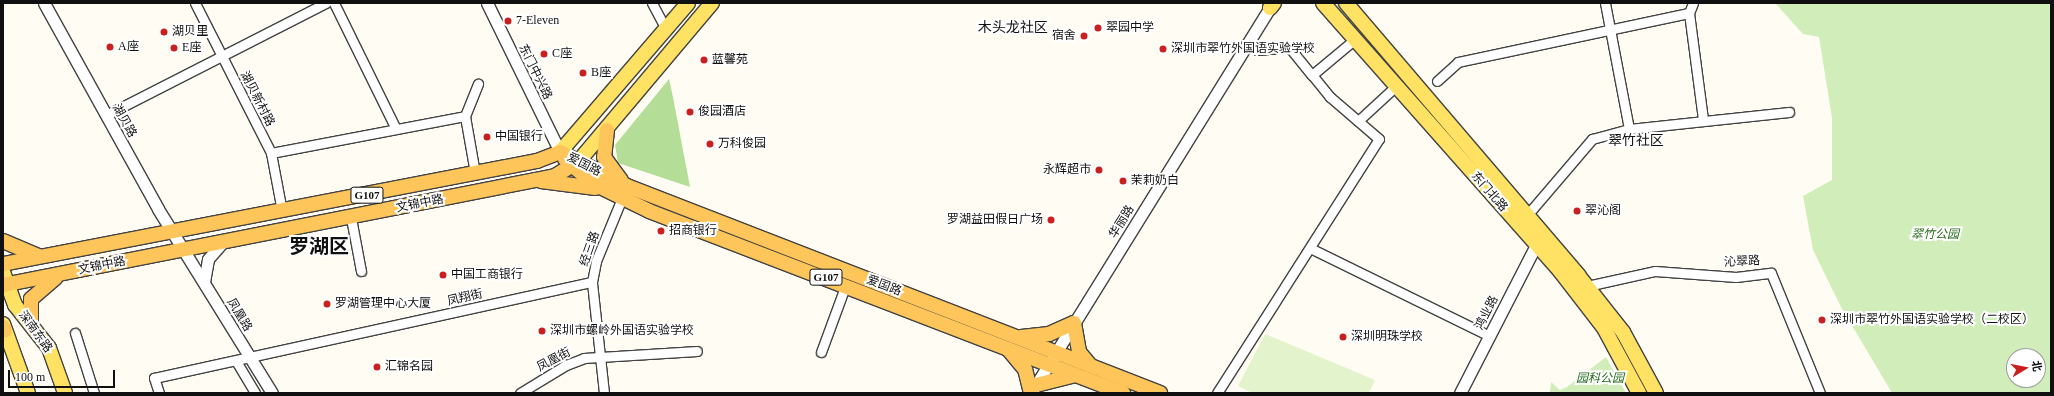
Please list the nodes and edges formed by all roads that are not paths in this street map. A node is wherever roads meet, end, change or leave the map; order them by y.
1 (44, 3) edge
2 (195, 3) edge
3 (326, 3) edge
4 (334, 3) edge
5 (487, 3) edge
6 (652, 3) edge
7 (688, 3) edge
8 (712, 3) edge
9 (1323, 3) edge
10 (1346, 3) edge
11 (1605, 3) edge
12 (1693, 3) edge
13 (1272, 4) edge
14 (1688, 12) junction
15 (1610, 26) junction
16 (666, 29) junction
17 (1354, 39) junction
18 (1246, 45) junction
19 (222, 57) junction
20 (1312, 75) junction
21 (1437, 81) dead end
22 (478, 84) dead end
23 (1396, 86) junction
24 (1789, 112) dead end
25 (106, 115) junction
26 (465, 116) junction
27 (1703, 120) junction
28 (1358, 121) junction
29 (396, 129) junction
30 (1629, 129) junction
31 (607, 130) junction
32 (560, 152) junction
33 (270, 153) junction
34 (574, 164) junction
35 (476, 173) junction
36 (535, 180) junction
37 (603, 190) junction
38 (624, 192) junction
39 (282, 212) junction
40 (1528, 214) junction
41 (351, 218) junction
42 (172, 233) junction
43 (3, 241) edge
44 (222, 243) junction
45 (1536, 246) junction
46 (1310, 248) junction
47 (183, 251) junction
48 (45, 257) junction
49 (3, 264) edge
50 (361, 271) dead end
51 (66, 273) junction
52 (4, 280) edge
53 (592, 282) junction
54 (205, 284) junction
55 (846, 284) junction
56 (1587, 286) junction
57 (1074, 323) junction
58 (31, 324) junction
59 (4, 327) edge
60 (75, 333) dead end
61 (1490, 336) junction
62 (1012, 342) junction
63 (697, 352) dead end
64 (820, 352) dead end
65 (601, 357) junction
66 (250, 358) junction
67 (1052, 358) junction
68 (236, 361) junction
69 (1092, 367) junction
70 (1078, 375) junction
71 (1032, 390) edge
72 (28, 393) edge
73 (64, 393) edge
74 (94, 393) edge
75 (159, 393) edge
76 (255, 393) edge
77 (272, 393) edge
78 (520, 393) edge
79 (604, 393) edge
80 (1124, 393) edge
81 (1160, 393) edge
82 (1217, 393) edge
83 (1460, 393) edge
84 (1639, 393) edge
85 (1656, 393) edge
86 (1820, 393) edge

1 - 25 street, 湖贝路
2 - 19 street, 湖贝新村路
3 - 19 street
4 - 29 street
5 - 32 street, 东门中兴路
6 - 16 street
7 - 16 main road
8 - 31 main road, 文锦中路
9 - 17 main road, 东门北路
10 - 40 main road, 东门北路
11 - 15 street
12 - 14 street
13 - 18 street, 华丽路
14 - 15 street
14 - 27 street
15 - 21 street
15 - 30 street
16 - 32 main road
17 - 20 street
17 - 23 main road, 东门北路
18 - 20 street
18 - 57 street, 华丽路
19 - 25 street
19 - 33 street, 湖贝新村路
20 - 28 street
22 - 26 street
23 - 28 street
23 - 45 main road, 东门北路
24 - 27 street
25 - 42 street, 湖贝路
26 - 29 street
26 - 35 street
27 - 30 street
28 - 46 street
29 - 33 street
30 - 40 street
31 - 34 main road, 文锦中路
31 - 38 highway
32 - 34 highway, 爱国路 / G107
32 - 35 highway, 文锦中路 / G107
33 - 39 street, 湖贝新村路
34 - 36 highway, 文锦中路 / G107
34 - 37 highway, 爱国路 / G107
34 - 38 highway, 爱国路 / G107
35 - 39 highway, 文锦中路 / G107
36 - 37 highway
36 - 41 highway, 文锦中路 / G107
37 - 38 highway, 爱国路 / G107
38 - 53 street, 经三路
38 - 55 highway, 爱国路 / G107
38 - 62 highway, 爱国路 / G107
39 - 42 highway, 文锦中路 / G107
40 - 56 main road, 东门北路
41 - 44 highway, 文锦中路 / G107
41 - 50 street
42 - 47 street, 湖贝路
42 - 48 highway, 文锦中路 / G107
43 - 48 highway
44 - 47 highway, 文锦中路 / G107
44 - 54 street
45 - 61 street, 鸿业路
45 - 84 main road, 东门北路
46 - 61 street
46 - 82 street
47 - 51 highway, 文锦中路 / G107
47 - 54 street, 凤凰路
48 - 49 highway, 文锦中路 / G107
51 - 52 highway, 文锦中路 / G107
51 - 58 highway
52 - 58 main road, 深南东路
53 - 65 street, 经三路
53 - 66 street, 凤翔街
54 - 66 street, 凤凰路
55 - 62 highway, 爱国路 / G107
55 - 64 street
56 - 85 main road, 东门北路
56 - 86 street, 沁翠路
57 - 62 highway
57 - 67 street, 华丽路
57 - 69 highway
58 - 73 main road, 深南东路
59 - 72 main road, 深南东路
60 - 74 street
61 - 83 street, 鸿业路
62 - 67 highway, 爱国路 / G107
62 - 71 highway
63 - 65 street, 凤凰街
65 - 78 street, 凤凰街
65 - 79 street, 经三路
66 - 68 street, 凤翔街
66 - 77 street, 凤凰路
67 - 69 highway, 爱国路 / G107
67 - 70 highway, 爱国路 / G107
67 - 71 street, 华丽路
68 - 75 street, 凤翔街
68 - 76 street
69 - 81 highway, 爱国路 / G107
70 - 71 highway
70 - 80 highway, 爱国路 / G107

